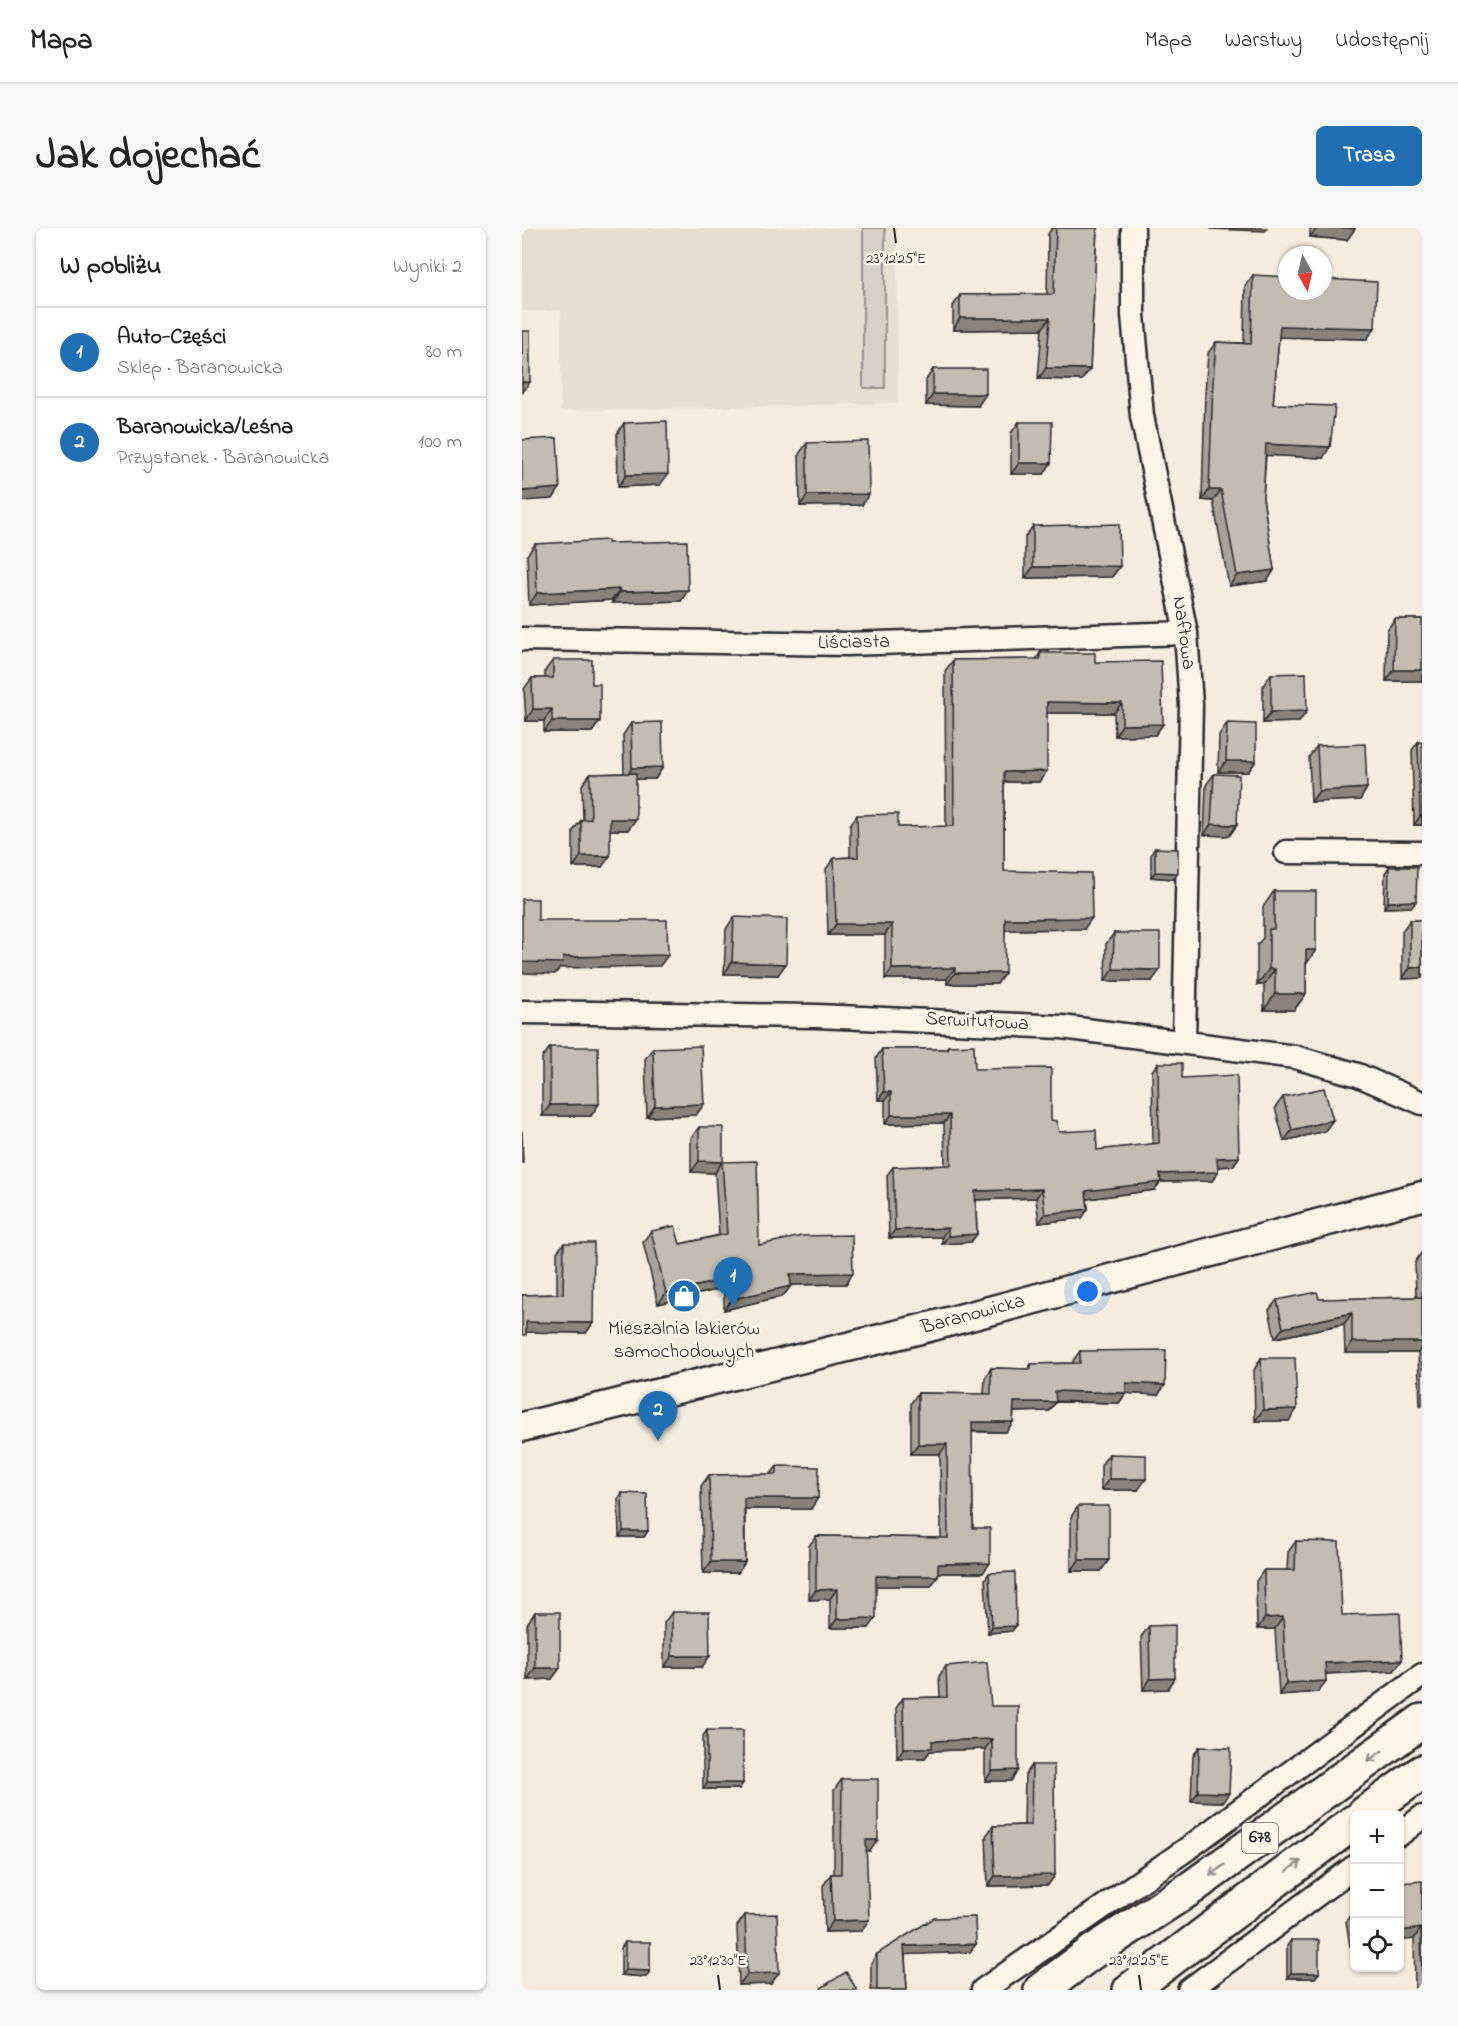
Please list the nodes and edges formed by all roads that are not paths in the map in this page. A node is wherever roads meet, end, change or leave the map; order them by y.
1 (1133, 228) edge
2 (1186, 633) junction
3 (522, 639) edge
4 (1286, 852) dead end
5 (1422, 853) edge
6 (522, 1012) edge
7 (1184, 1042) junction
8 (1422, 1103) edge
9 (1422, 1196) edge
10 (522, 1427) edge
11 (1422, 1675) edge
12 (1422, 1721) edge
13 (1422, 1772) edge
14 (1371, 1810) edge
15 (1422, 1817) edge
16 (1350, 1825) edge
17 (1404, 1831) edge
18 (1350, 1870) edge
19 (984, 1990) edge
20 (1041, 1990) edge
21 (1130, 1990) edge
22 (1189, 1990) edge

1 - 2 street, Naftowa
2 - 3 street, Liściasta
2 - 7 street, Naftowa
4 - 5 street
6 - 7 street, Serwitutowa
7 - 8 street, Serwitutowa
9 - 10 street, Baranowicka
11 - 19 street
12 -> 20 highway, 678
13 - 14 highway
15 - 17 street
21 -> 16 highway, 678
18 - 22 street

